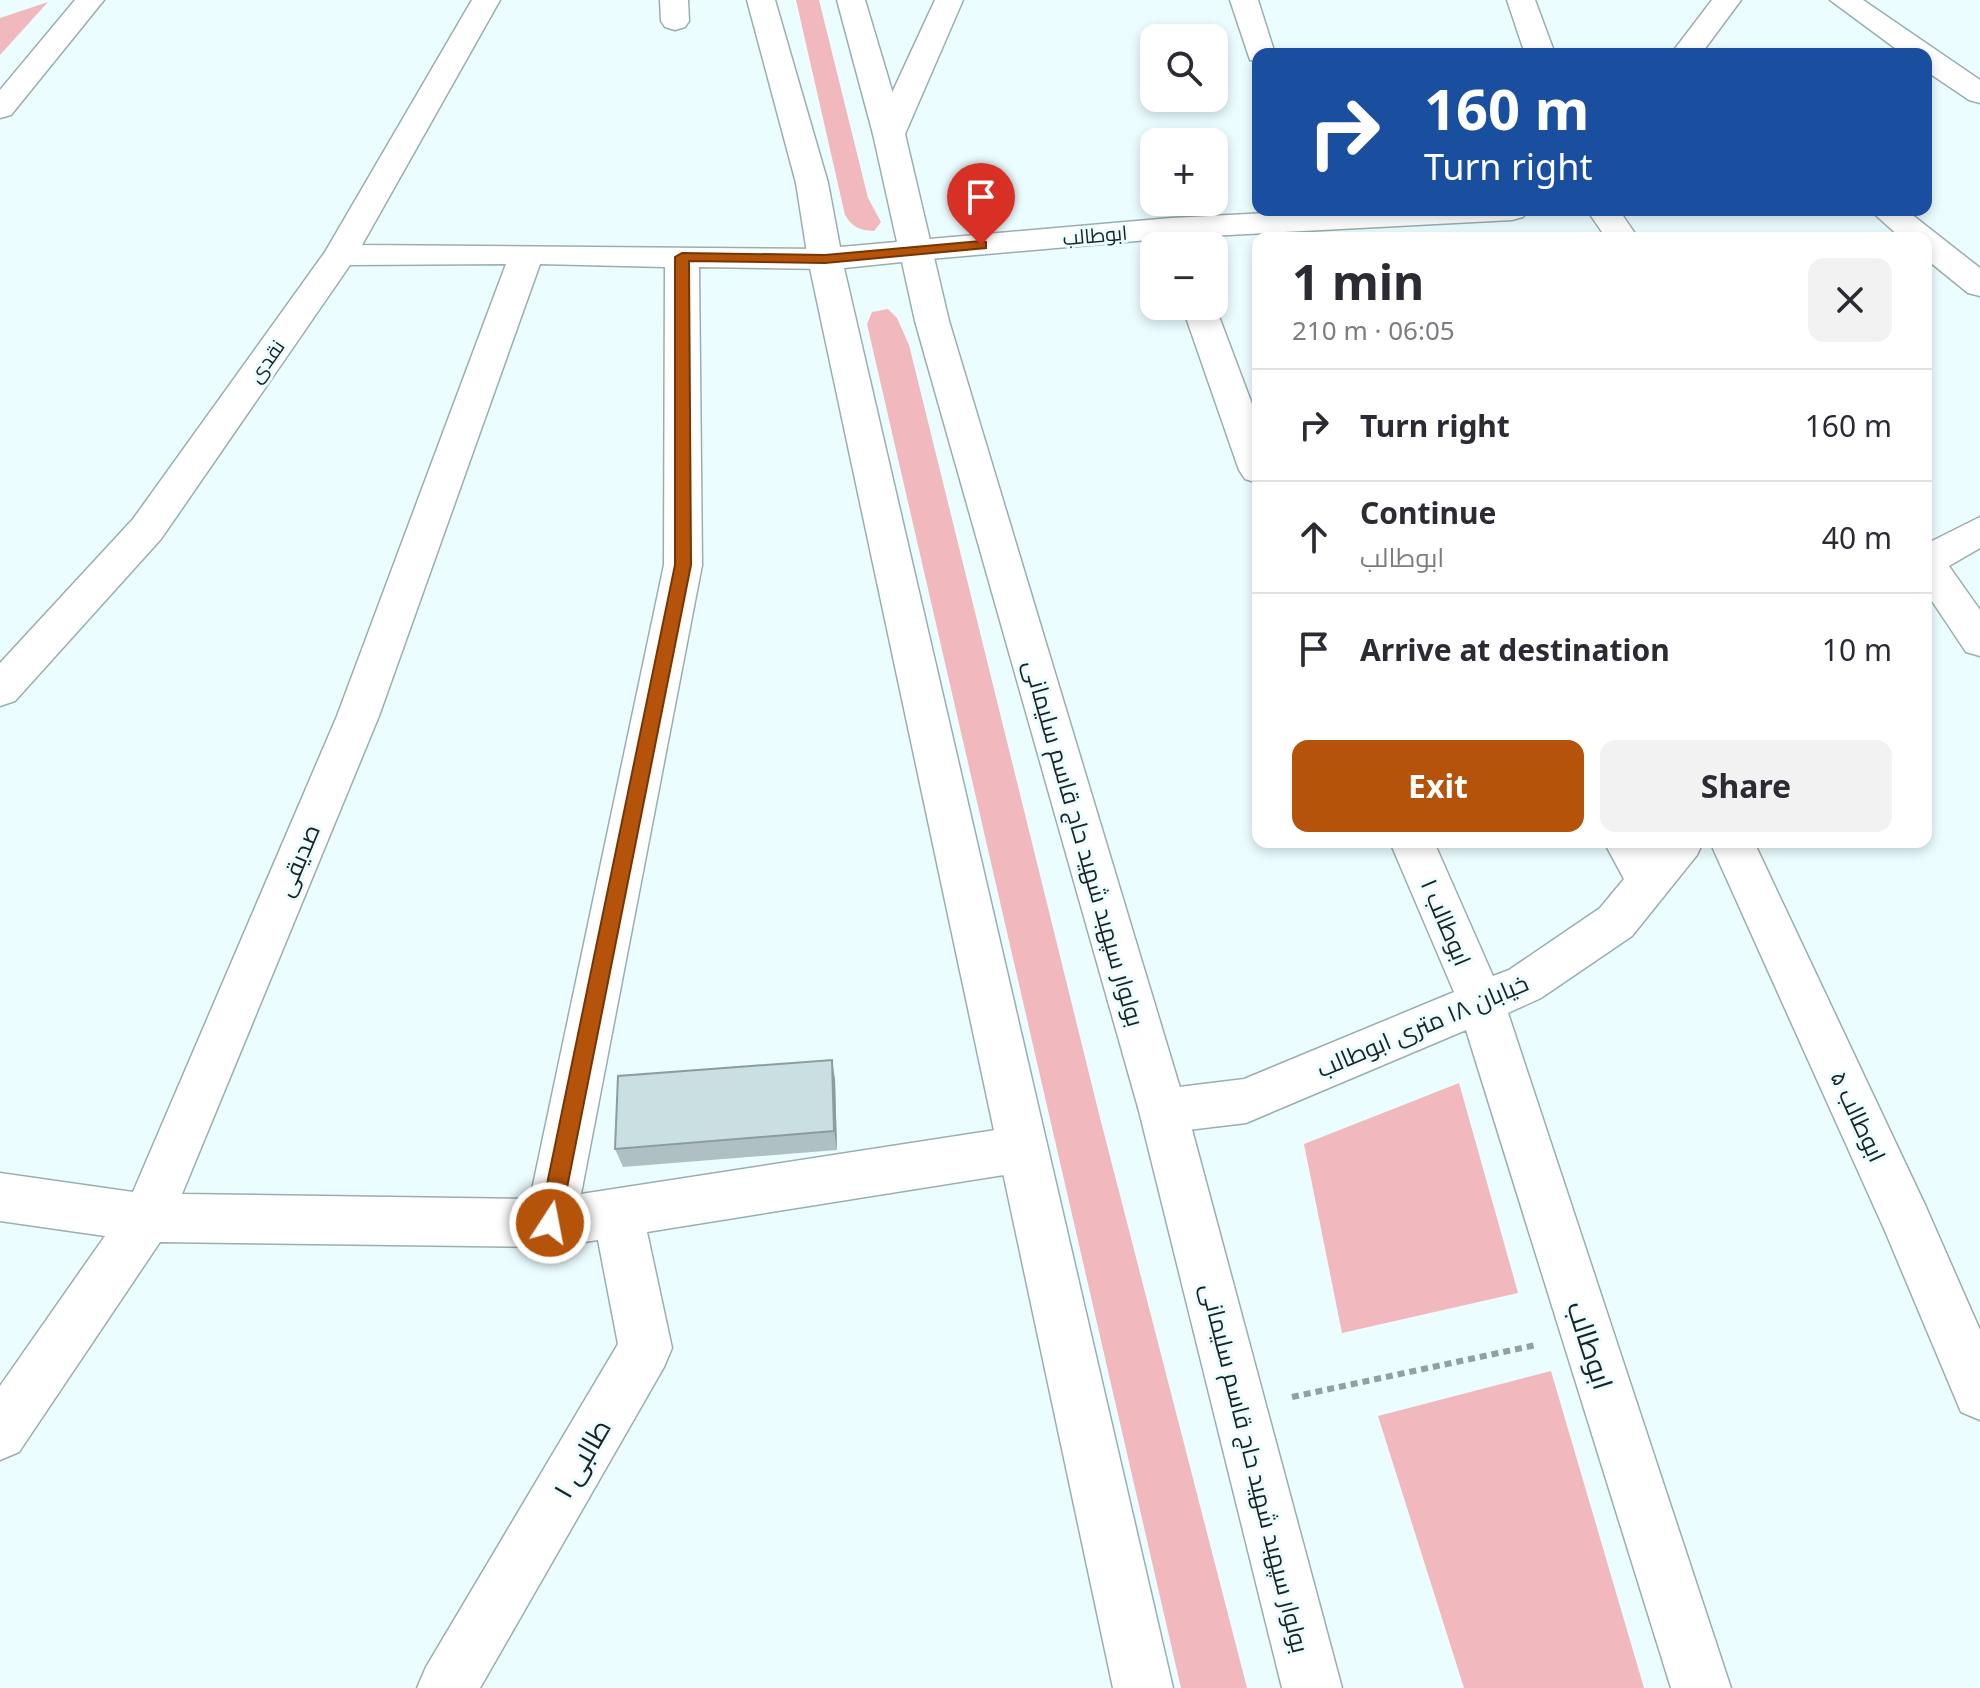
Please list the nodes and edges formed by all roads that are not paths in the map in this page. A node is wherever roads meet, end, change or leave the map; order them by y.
1 (90, 0) edge
2 (486, 0) edge
3 (761, 0) edge
4 (851, 0) edge
5 (949, 0) edge
6 (1244, 0) edge
7 (1521, 0) edge
8 (1727, 0) edge
9 (1844, 0) edge
10 (1258, 48) edge
11 (1538, 48) edge
12 (1691, 48) edge
13 (1914, 48) edge
14 (1932, 61) edge
15 (1980, 94) edge
16 (0, 109) edge
17 (889, 134) junction
18 (1419, 216) edge
19 (1894, 216) edge
20 (1311, 223) edge
21 (1224, 232) edge
22 (1914, 232) edge
23 (1140, 239) edge
24 (1932, 247) edge
25 (918, 250) junction
26 (527, 254) junction
27 (340, 255) junction
28 (682, 257) junction
29 (825, 259) junction
30 (1980, 285) edge
31 (1204, 320) edge
32 (1252, 453) edge
33 (1980, 531) edge
34 (1932, 558) edge
35 (1932, 570) edge
36 (1980, 641) edge
37 (0, 690) edge
38 (1415, 848) edge
39 (1629, 848) edge
40 (1676, 848) edge
41 (1735, 848) edge
42 (1649, 882) junction
43 (1481, 1002) junction
44 (1163, 1111) junction
45 (1022, 1149) junction
46 (0, 1197) edge
47 (618, 1213) junction
48 (147, 1218) junction
49 (550, 1223) junction
50 (1980, 1393) edge
51 (0, 1433) edge
52 (447, 1688) edge
53 (1143, 1688) edge
54 (1312, 1688) edge
55 (1701, 1688) edge

1 - 16 street
2 - 27 street, نقدی
3 - 29 street
4 - 17 street, بولوار سپهبد شهید حاج قاسم سلیمانی
5 - 17 street
6 - 10 street
7 - 11 street
8 - 12 street
9 - 13 street
14 - 15 street
17 - 25 street, بولوار سپهبد شهید حاج قاسم سلیمانی
18 - 20 street, ابوطالب
19 - 22 street
20 - 21 street, ابوطالب
23 - 25 street, ابوطالب
24 - 30 street
25 - 29 street, ابوطالب
25 - 44 street, بولوار سپهبد شهید حاج قاسم سلیمانی
26 - 27 street, ابوطالب
26 - 28 street, ابوطالب
26 - 48 street, صدیقی
27 - 37 street, نقدی
28 - 29 street, ابوطالب
28 - 49 street
29 - 45 street
31 - 32 street
33 - 34 street
35 - 36 street
38 - 43 street, ابوطالب ۱
39 - 42 street
40 - 42 street, خیابان ۱۸ متری ابوطالب
41 - 50 street, ابوطالب ۵
42 - 43 street, خیابان ۱۸ متری ابوطالب
43 - 44 street, خیابان ۱۸ متری ابوطالب
43 - 55 street, ابوطالب
44 - 54 street, بولوار سپهبد شهید حاج قاسم سلیمانی
45 - 47 street
45 - 53 street
46 - 48 street
47 - 49 street
47 - 52 street, طالبی ۱
48 - 49 street
48 - 51 street, صدیقی

